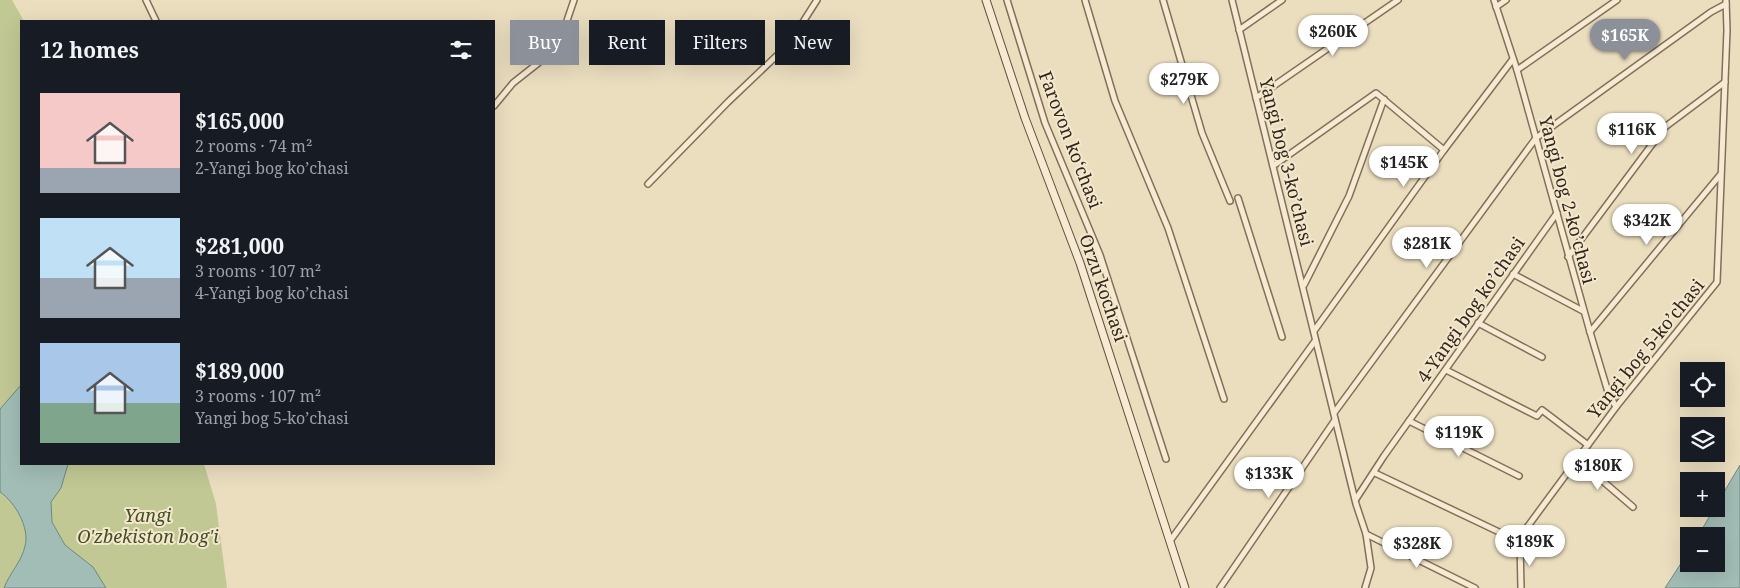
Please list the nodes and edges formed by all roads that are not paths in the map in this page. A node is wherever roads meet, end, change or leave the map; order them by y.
1 (146, 0) edge
2 (574, 0) edge
3 (817, 0) edge
4 (986, 0) edge
5 (1007, 0) edge
6 (1085, 0) edge
7 (1163, 0) edge
8 (1232, 0) edge
9 (1282, 0) edge
10 (1398, 0) edge
11 (1494, 0) edge
12 (1506, 0) edge
13 (1617, 0) edge
14 (1726, 2) edge
15 (1496, 7) junction
16 (156, 20) edge
17 (1239, 30) junction
18 (1513, 59) junction
19 (1517, 70) junction
20 (1725, 82) junction
21 (1256, 98) junction
22 (1384, 99) junction
23 (495, 105) edge
24 (1536, 138) junction
25 (1444, 150) junction
26 (1273, 166) junction
27 (1721, 174) junction
28 (648, 184) dead end
29 (1238, 198) dead end
30 (1230, 201) dead end
31 (1557, 213) junction
32 (1568, 257) junction
33 (1513, 274) junction
34 (1304, 285) junction
35 (1583, 311) junction
36 (1478, 323) junction
37 (1314, 331) junction
38 (1590, 332) junction
39 (1282, 337) dead end
40 (1315, 341) junction
41 (1542, 357) dead end
42 (1446, 370) junction
43 (1224, 399) dead end
44 (1616, 407) junction
45 (1334, 413) junction
46 (1335, 420) junction
47 (1409, 421) junction
48 (1588, 445) junction
49 (1166, 459) dead end
50 (1577, 460) junction
51 (1375, 473) junction
52 (1519, 476) dead end
53 (1356, 499) junction
54 (1633, 507) dead end
55 (1366, 534) junction
56 (1170, 541) junction
57 (1520, 542) junction
58 (1185, 588) edge
59 (1220, 588) edge
60 (1365, 588) edge
61 (1475, 588) edge
62 (1521, 588) edge

1 - 16 street
2 - 23 street
3 - 28 street
4 - 56 main road, Orzu kochasi
5 - 49 street, Farovon koʻchasi
6 - 43 street
7 - 30 street
8 - 17 street, Yangi bog 3-koʼchasi
9 - 17 street
10 - 21 street
11 - 15 street, Yangi bog 2-koʼchasi
12 - 15 street
13 - 19 street
14 - 20 street, Yangi bog 5-koʼchasi
14 - 24 street
15 - 18 street, Yangi bog 2-koʼchasi
17 - 21 street, Yangi bog 3-koʼchasi
18 - 19 street, Yangi bog 2-koʼchasi
18 - 25 street
19 - 24 street, Yangi bog 2-koʼchasi
20 - 27 street, Yangi bog 5-koʼchasi
20 - 32 street
21 - 26 street, Yangi bog 3-koʼchasi
22 - 25 street
22 - 26 street
22 - 34 street
24 - 31 street, Yangi bog 2-koʼchasi
24 - 45 street
25 - 37 street
26 - 34 street, Yangi bog 3-koʼchasi
27 - 38 street
27 - 44 street, Yangi bog 5-koʼchasi
29 - 39 street
31 - 32 street, Yangi bog 2-koʼchasi
31 - 33 street, 4-Yangi bog koʼchasi
32 - 35 street, Yangi bog 2-koʼchasi
33 - 35 street
33 - 36 street, 4-Yangi bog koʼchasi
34 - 37 street, Yangi bog 3-koʼchasi
35 - 38 street, Yangi bog 2-koʼchasi
36 - 41 street
36 - 42 street, 4-Yangi bog koʼchasi
37 - 40 street, Yangi bog 3-koʼchasi
38 - 44 street, Yangi bog 2-koʼchasi
40 - 45 street, Yangi bog 3-koʼchasi
40 - 56 street
42 - 47 street, 4-Yangi bog koʼchasi
42 - 48 street
44 - 48 street, Yangi bog 5-koʼchasi
45 - 46 street, Yangi bog 3-koʼchasi
46 - 53 street, Yangi bog 3-koʼchasi
46 - 59 street
47 - 51 street, 4-Yangi bog koʼchasi
47 - 52 street
48 - 50 street, Yangi bog 5-koʼchasi
50 - 54 street
50 - 57 street, Yangi bog 5-koʼchasi
51 - 53 street, 4-Yangi bog koʼchasi
51 - 57 street
53 - 55 street, Yangi bog 3-koʼchasi
55 - 60 street, Yangi bog 3-koʼchasi
55 - 61 street
56 - 58 main road, Orzu kochasi
57 - 62 street

